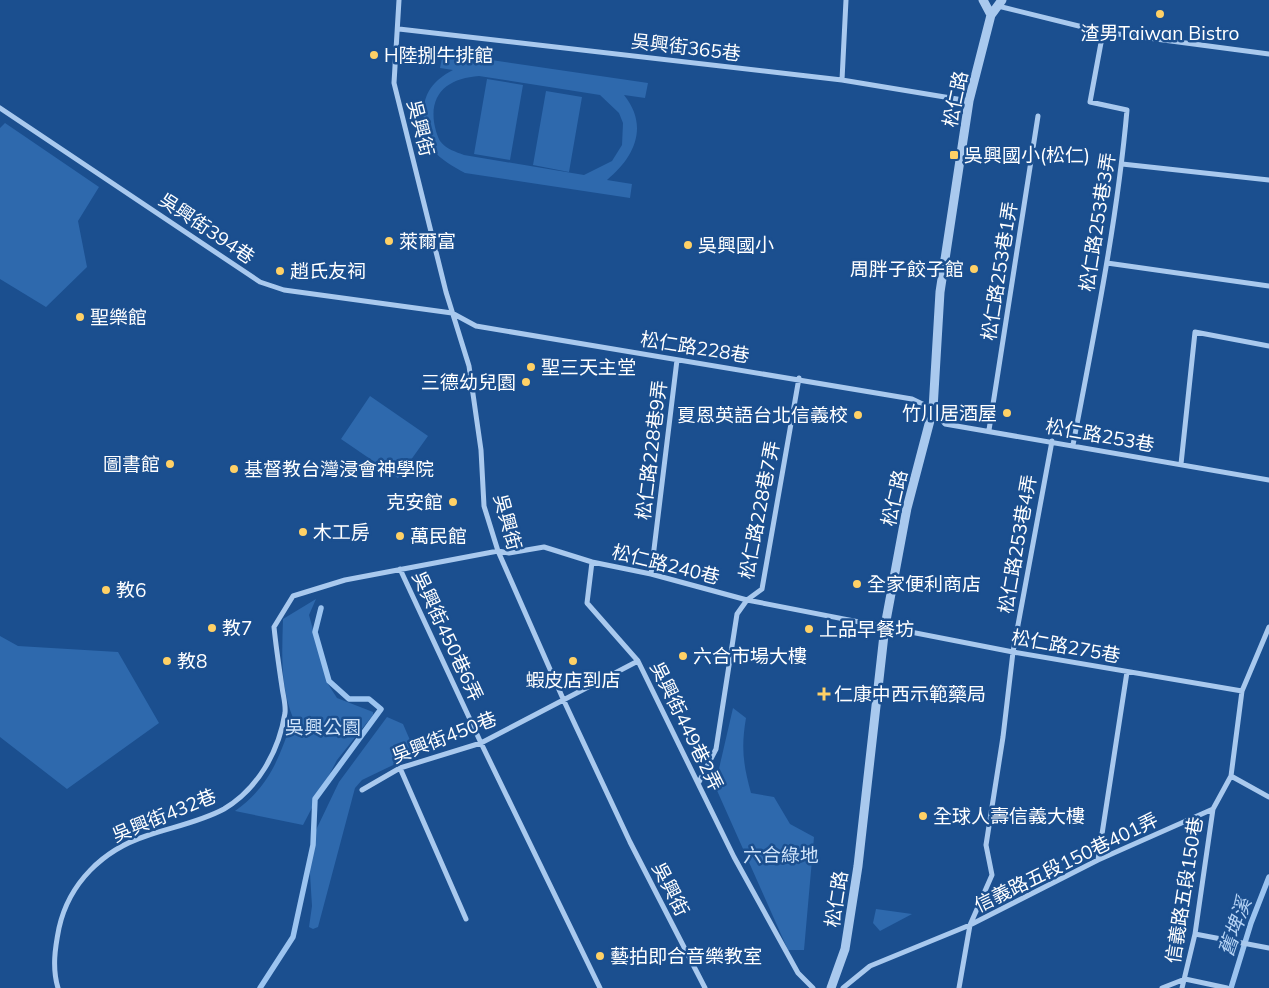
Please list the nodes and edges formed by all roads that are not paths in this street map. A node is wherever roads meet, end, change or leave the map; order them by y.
1 (400, 0) edge
2 (846, 0) edge
3 (983, 0) edge
4 (1000, 3) edge
5 (991, 16) junction
6 (399, 29) junction
7 (1103, 32) junction
8 (1269, 54) edge
9 (842, 80) junction
10 (969, 101) junction
11 (0, 108) edge
12 (1038, 116) dead end
13 (1122, 164) junction
14 (1269, 180) edge
15 (1106, 263) junction
16 (1269, 286) edge
17 (452, 313) junction
18 (1269, 346) edge
19 (677, 360) junction
20 (799, 378) junction
21 (933, 409) junction
22 (989, 430) junction
23 (1052, 441) junction
24 (1074, 445) junction
25 (1181, 464) junction
26 (1269, 480) edge
27 (498, 552) junction
28 (592, 562) junction
29 (400, 570) junction
30 (651, 574) junction
31 (747, 600) junction
32 (885, 626) junction
33 (1269, 627) edge
34 (1013, 652) junction
35 (638, 661) junction
36 (1127, 672) junction
37 (1242, 691) junction
38 (564, 701) junction
39 (481, 743) junction
40 (400, 768) junction
41 (1231, 776) junction
42 (699, 782) junction
43 (362, 790) dead end
44 (1269, 797) edge
45 (1213, 809) junction
46 (1098, 860) junction
47 (466, 919) dead end
48 (970, 925) junction
49 (1195, 934) junction
50 (1269, 948) edge
51 (1185, 979) junction
52 (58, 988) edge
53 (600, 988) edge
54 (705, 988) edge
55 (813, 988) edge
56 (831, 988) edge
57 (843, 988) edge
58 (959, 988) edge
59 (1162, 988) edge
60 (1182, 988) edge
61 (1227, 988) edge

1 - 6 street, 吳興街
2 - 9 street
3 - 5 street
4 - 5 street, 松仁路
4 - 7 street
5 - 10 street, 松仁路
6 - 9 street, 吳興街365巷
6 - 17 street, 吳興街
7 - 8 street
7 - 13 street, 松仁路253巷3弄
9 - 10 street, 吳興街365巷
10 - 21 street, 松仁路
11 - 17 street, 吳興街394巷
12 - 22 street, 松仁路253巷1弄
13 - 14 street
13 - 15 street, 松仁路253巷3弄
15 - 16 street
15 - 24 street, 松仁路253巷3弄
17 - 19 street, 松仁路228巷
17 - 27 street, 吳興街
18 - 25 street
19 - 20 street, 松仁路228巷
19 - 30 street, 松仁路228巷9弄
20 - 21 street, 松仁路228巷
20 - 31 street, 松仁路228巷7弄
21 - 22 street, 松仁路253巷
21 - 32 street, 松仁路
22 - 23 street, 松仁路253巷
23 - 24 street, 松仁路253巷
23 - 34 street, 松仁路253巷4弄
24 - 25 street, 松仁路253巷
25 - 26 street, 松仁路253巷
27 - 28 street, 松仁路240巷
27 - 29 street, 吳興街432巷
27 - 38 street, 吳興街
28 - 30 street, 松仁路240巷
28 - 35 street, 吳興街449巷2弄
29 - 39 street, 吳興街450巷6弄
29 - 52 street, 吳興街432巷
30 - 31 street, 松仁路240巷
31 - 32 street, 松仁路240巷
31 - 42 street, 松仁路228巷7弄
32 - 34 street, 松仁路275巷
32 - 56 street, 松仁路
33 - 37 street, 信義路五段150巷
34 - 36 street, 松仁路275巷
34 - 48 street, 信義路五段150巷401弄
35 - 38 street, 吳興街450巷
35 - 42 street, 吳興街449巷2弄
36 - 37 street, 松仁路275巷
36 - 46 street
37 - 41 street, 信義路五段150巷
38 - 39 street, 吳興街450巷
38 - 54 street, 吳興街
39 - 40 street, 吳興街450巷
39 - 53 street, 吳興街450巷6弄
40 - 43 street, 吳興街450巷
40 - 47 street
41 - 44 street
41 - 45 street, 信義路五段150巷
42 - 55 street, 吳興街449巷2弄
45 - 46 street, 信義路五段150巷401弄
45 - 49 street, 信義路五段150巷
46 - 48 street, 信義路五段150巷401弄
48 - 57 street
48 - 58 street
49 - 50 street
49 - 51 street, 信義路五段150巷
51 - 59 street
51 - 60 street, 信義路五段150巷
51 - 61 street

